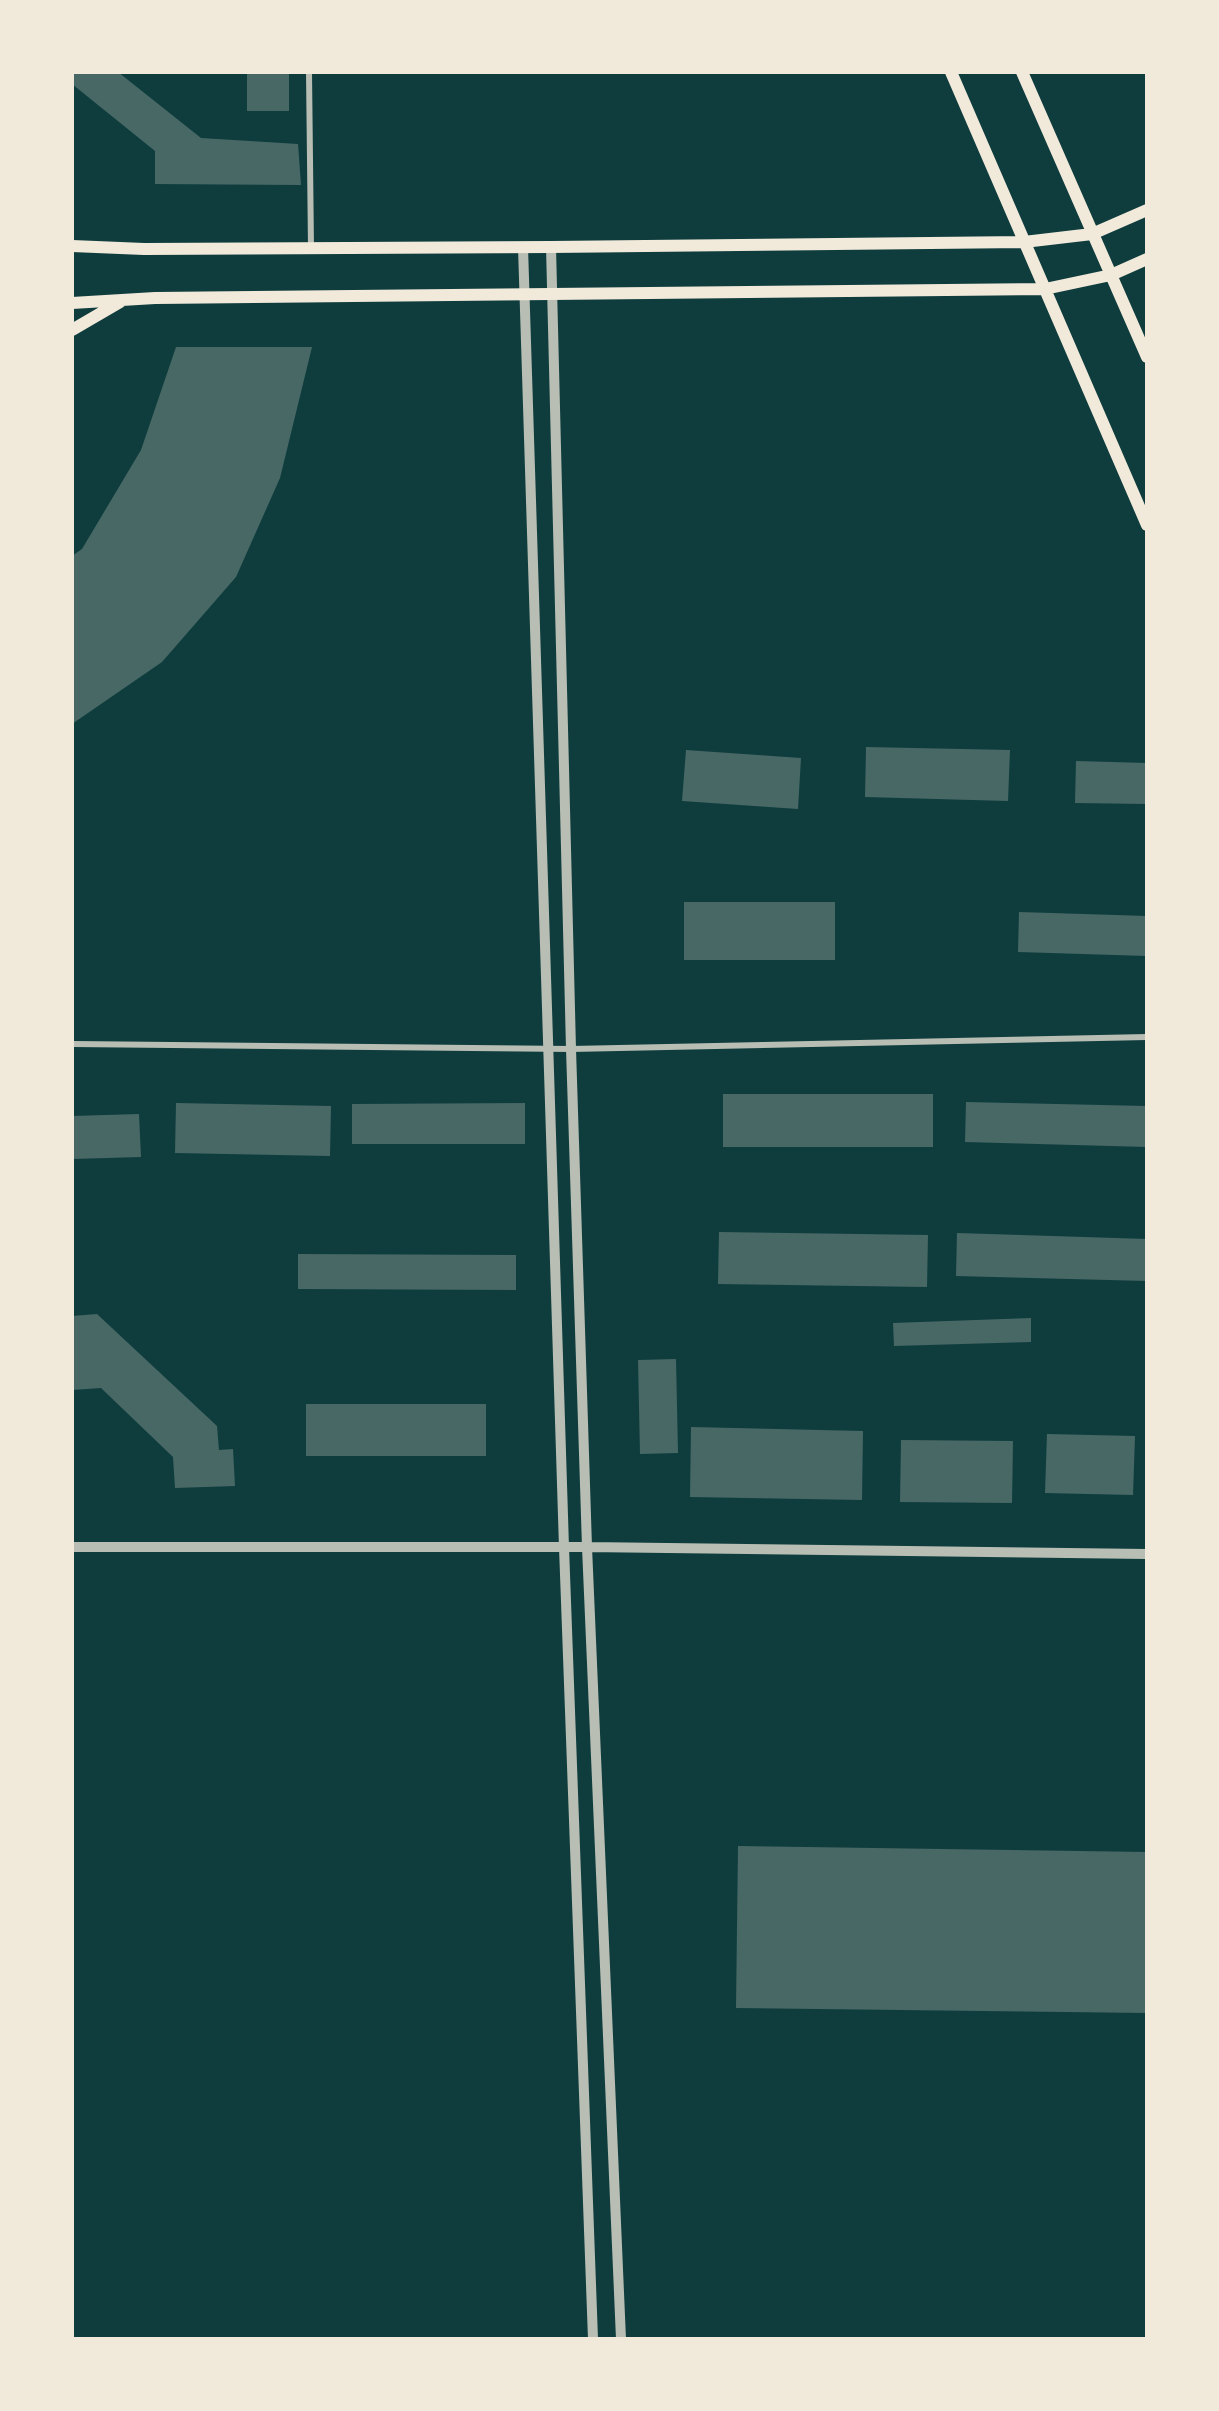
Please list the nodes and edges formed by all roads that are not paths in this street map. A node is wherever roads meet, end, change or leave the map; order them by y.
1 (309, 72) edge
2 (951, 72) edge
3 (1022, 72) edge
4 (1147, 210) edge
5 (1092, 234) junction
6 (1024, 242) junction
7 (72, 246) edge
8 (523, 247) junction
9 (551, 247) junction
10 (311, 248) junction
11 (1147, 259) edge
12 (1111, 275) junction
13 (1045, 289) junction
14 (525, 293) junction
15 (551, 294) junction
16 (123, 300) junction
17 (72, 303) edge
18 (72, 330) edge
19 (1147, 357) edge
20 (1147, 525) edge
21 (1147, 1037) edge
22 (72, 1044) edge
23 (550, 1049) junction
24 (571, 1049) junction
25 (72, 1547) edge
26 (564, 1547) junction
27 (587, 1547) junction
28 (1147, 1554) edge
29 (593, 2339) edge
30 (621, 2339) edge

1 - 10 street
2 - 6 main road
3 - 5 main road
4 - 5 main road
5 - 6 main road
5 - 12 main road
6 - 9 main road
6 - 13 main road
7 - 10 main road
8 - 9 main road
8 - 10 main road
8 - 14 street
9 - 15 street
11 - 12 main road
12 - 13 main road
12 - 19 main road
13 - 15 main road
13 - 20 main road
14 - 15 main road
14 - 16 main road
14 - 23 street
15 - 24 street
16 - 17 main road
16 - 18 main road
21 - 24 street
22 - 23 street
23 - 24 street
23 - 26 street
24 - 27 street
25 - 26 street
26 - 27 street
26 - 29 street
27 - 28 street
27 - 30 street

